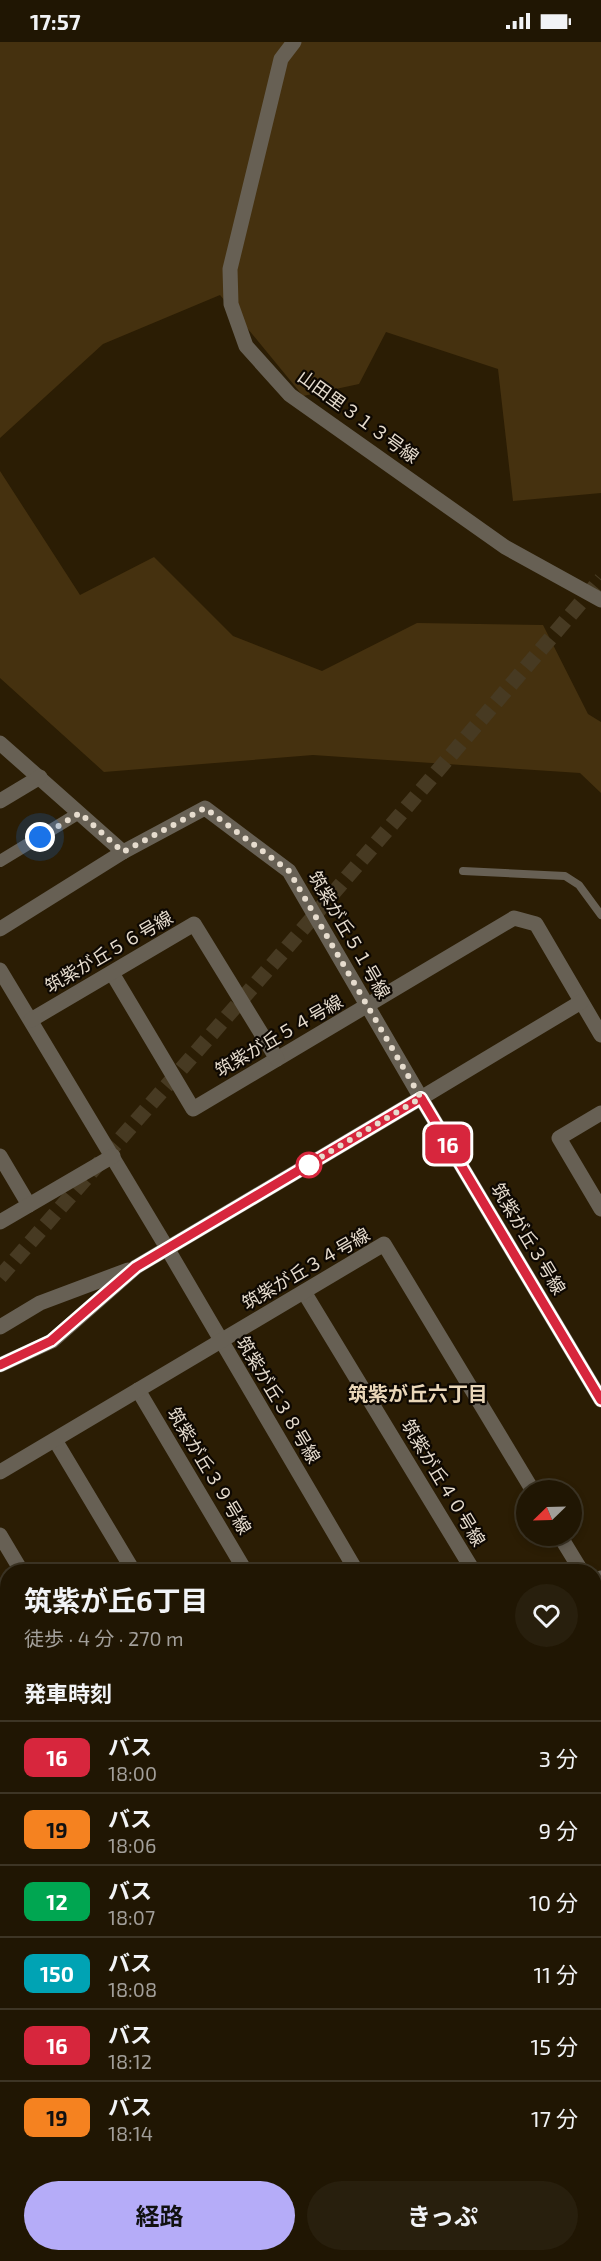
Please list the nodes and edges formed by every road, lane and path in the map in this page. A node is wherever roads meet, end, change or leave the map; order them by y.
1 (294, 42) edge
2 (601, 600) edge
3 (0, 743) edge
4 (40, 777) junction
5 (0, 801) edge
6 (80, 813) junction
7 (123, 852) junction
8 (0, 861) edge
9 (463, 871) dead end
10 (601, 915) edge
11 (0, 929) edge
12 (0, 970) edge
13 (112, 973) junction
14 (581, 1002) junction
15 (368, 1006) junction
16 (31, 1020) junction
17 (601, 1035) edge
18 (277, 1059) junction
19 (421, 1098) junction
20 (601, 1113) edge
21 (0, 1156) edge
22 (112, 1156) junction
23 (29, 1205) junction
24 (601, 1209) edge
25 (0, 1222) edge
26 (167, 1248) junction
27 (136, 1267) junction
28 (304, 1292) junction
29 (0, 1327) edge
30 (220, 1342) junction
31 (0, 1365) edge
32 (138, 1390) junction
33 (601, 1400) edge
34 (56, 1440) junction
35 (0, 1472) edge
36 (526, 1480) edge
37 (0, 1535) edge
38 (566, 1546) edge
39 (17, 1564) edge
40 (129, 1564) edge
41 (241, 1564) edge
42 (352, 1564) edge
43 (469, 1564) edge
44 (577, 1564) edge

1 - 2 street, 山田里３１３号線
3 - 4 street
4 - 5 street
4 - 6 street
6 - 7 street
6 - 8 street
7 - 11 street, 筑紫が丘５１号線
7 - 15 street, 筑紫が丘５１号線
9 - 10 lane
12 - 16 street
13 - 16 street, 筑紫が丘５６号線
13 - 18 street, 筑紫が丘５６号線
13 - 18 street, 筑紫が丘５４号線
14 - 15 street, 筑紫が丘５４号線
14 - 17 street, 筑紫が丘５４号線
14 - 19 street
15 - 18 street, 筑紫が丘５４号線
15 - 19 street, 筑紫が丘５１号線
16 - 22 street
19 - 26 street
19 - 33 street, 筑紫が丘３号線
20 - 24 street
21 - 23 street
22 - 23 street
22 - 26 street
23 - 25 street
26 - 27 street
26 - 30 street, 筑紫が丘３８号線
27 - 29 street
27 - 31 street
28 - 30 street, 筑紫が丘３４号線
28 - 36 street, 筑紫が丘３４号線
28 - 43 street, 筑紫が丘４０号線
30 - 32 street, 筑紫が丘３４号線
30 - 42 street, 筑紫が丘３８号線
32 - 34 street, 筑紫が丘３４号線
32 - 41 street, 筑紫が丘３９号線
34 - 35 street, 筑紫が丘３４号線
34 - 40 street
37 - 39 street
38 - 44 street

